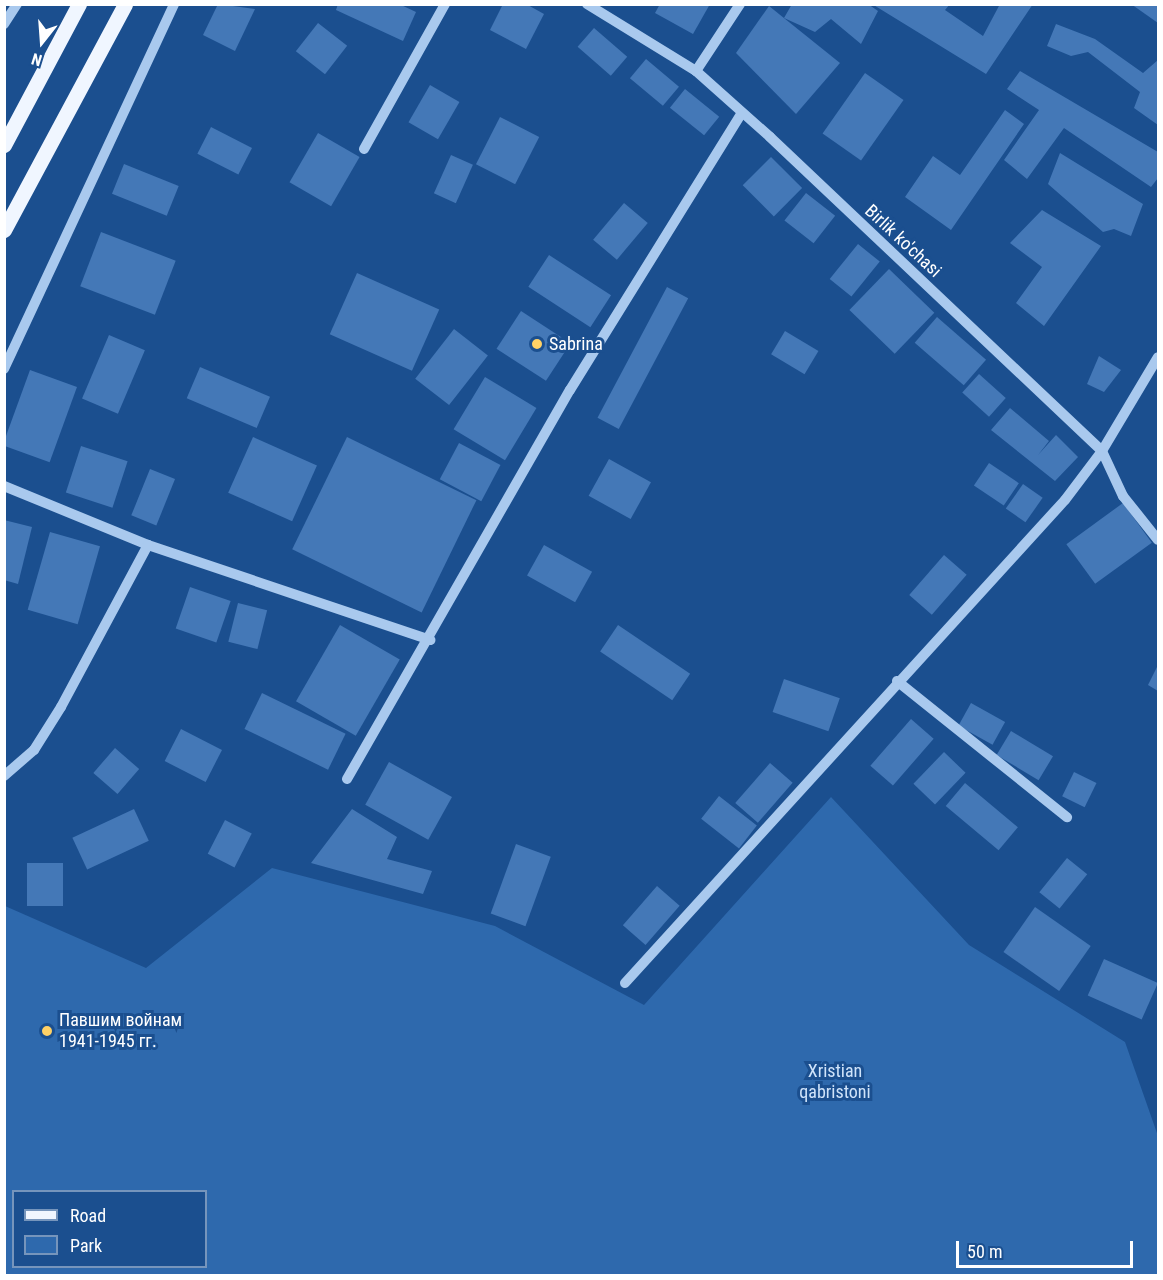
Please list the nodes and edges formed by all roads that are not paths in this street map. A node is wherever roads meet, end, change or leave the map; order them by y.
1 (17, 4) edge
2 (79, 4) edge
3 (125, 4) edge
4 (174, 4) edge
5 (445, 4) edge
6 (587, 4) edge
7 (740, 4) edge
8 (4, 24) edge
9 (696, 71) junction
10 (742, 112) junction
11 (4, 145) edge
12 (364, 149) dead end
13 (4, 230) edge
14 (1158, 357) edge
15 (4, 369) edge
16 (1102, 451) junction
17 (4, 486) edge
18 (1158, 540) edge
19 (148, 545) junction
20 (430, 640) junction
21 (897, 681) junction
22 (4, 776) edge
23 (347, 779) dead end
24 (1067, 817) dead end
25 (625, 983) dead end

1 - 8 street
2 - 11 main road
3 - 13 main road
4 - 15 street
5 - 12 street
6 - 9 street, Birlik ko'chasi
7 - 9 street
9 - 10 street, Birlik ko'chasi
10 - 16 street, Birlik ko'chasi
10 - 20 street
14 - 16 street
16 - 18 street, Birlik ko'chasi
16 - 21 street
17 - 19 street
19 - 20 street
19 - 22 street
20 - 23 street
21 - 24 street
21 - 25 street

